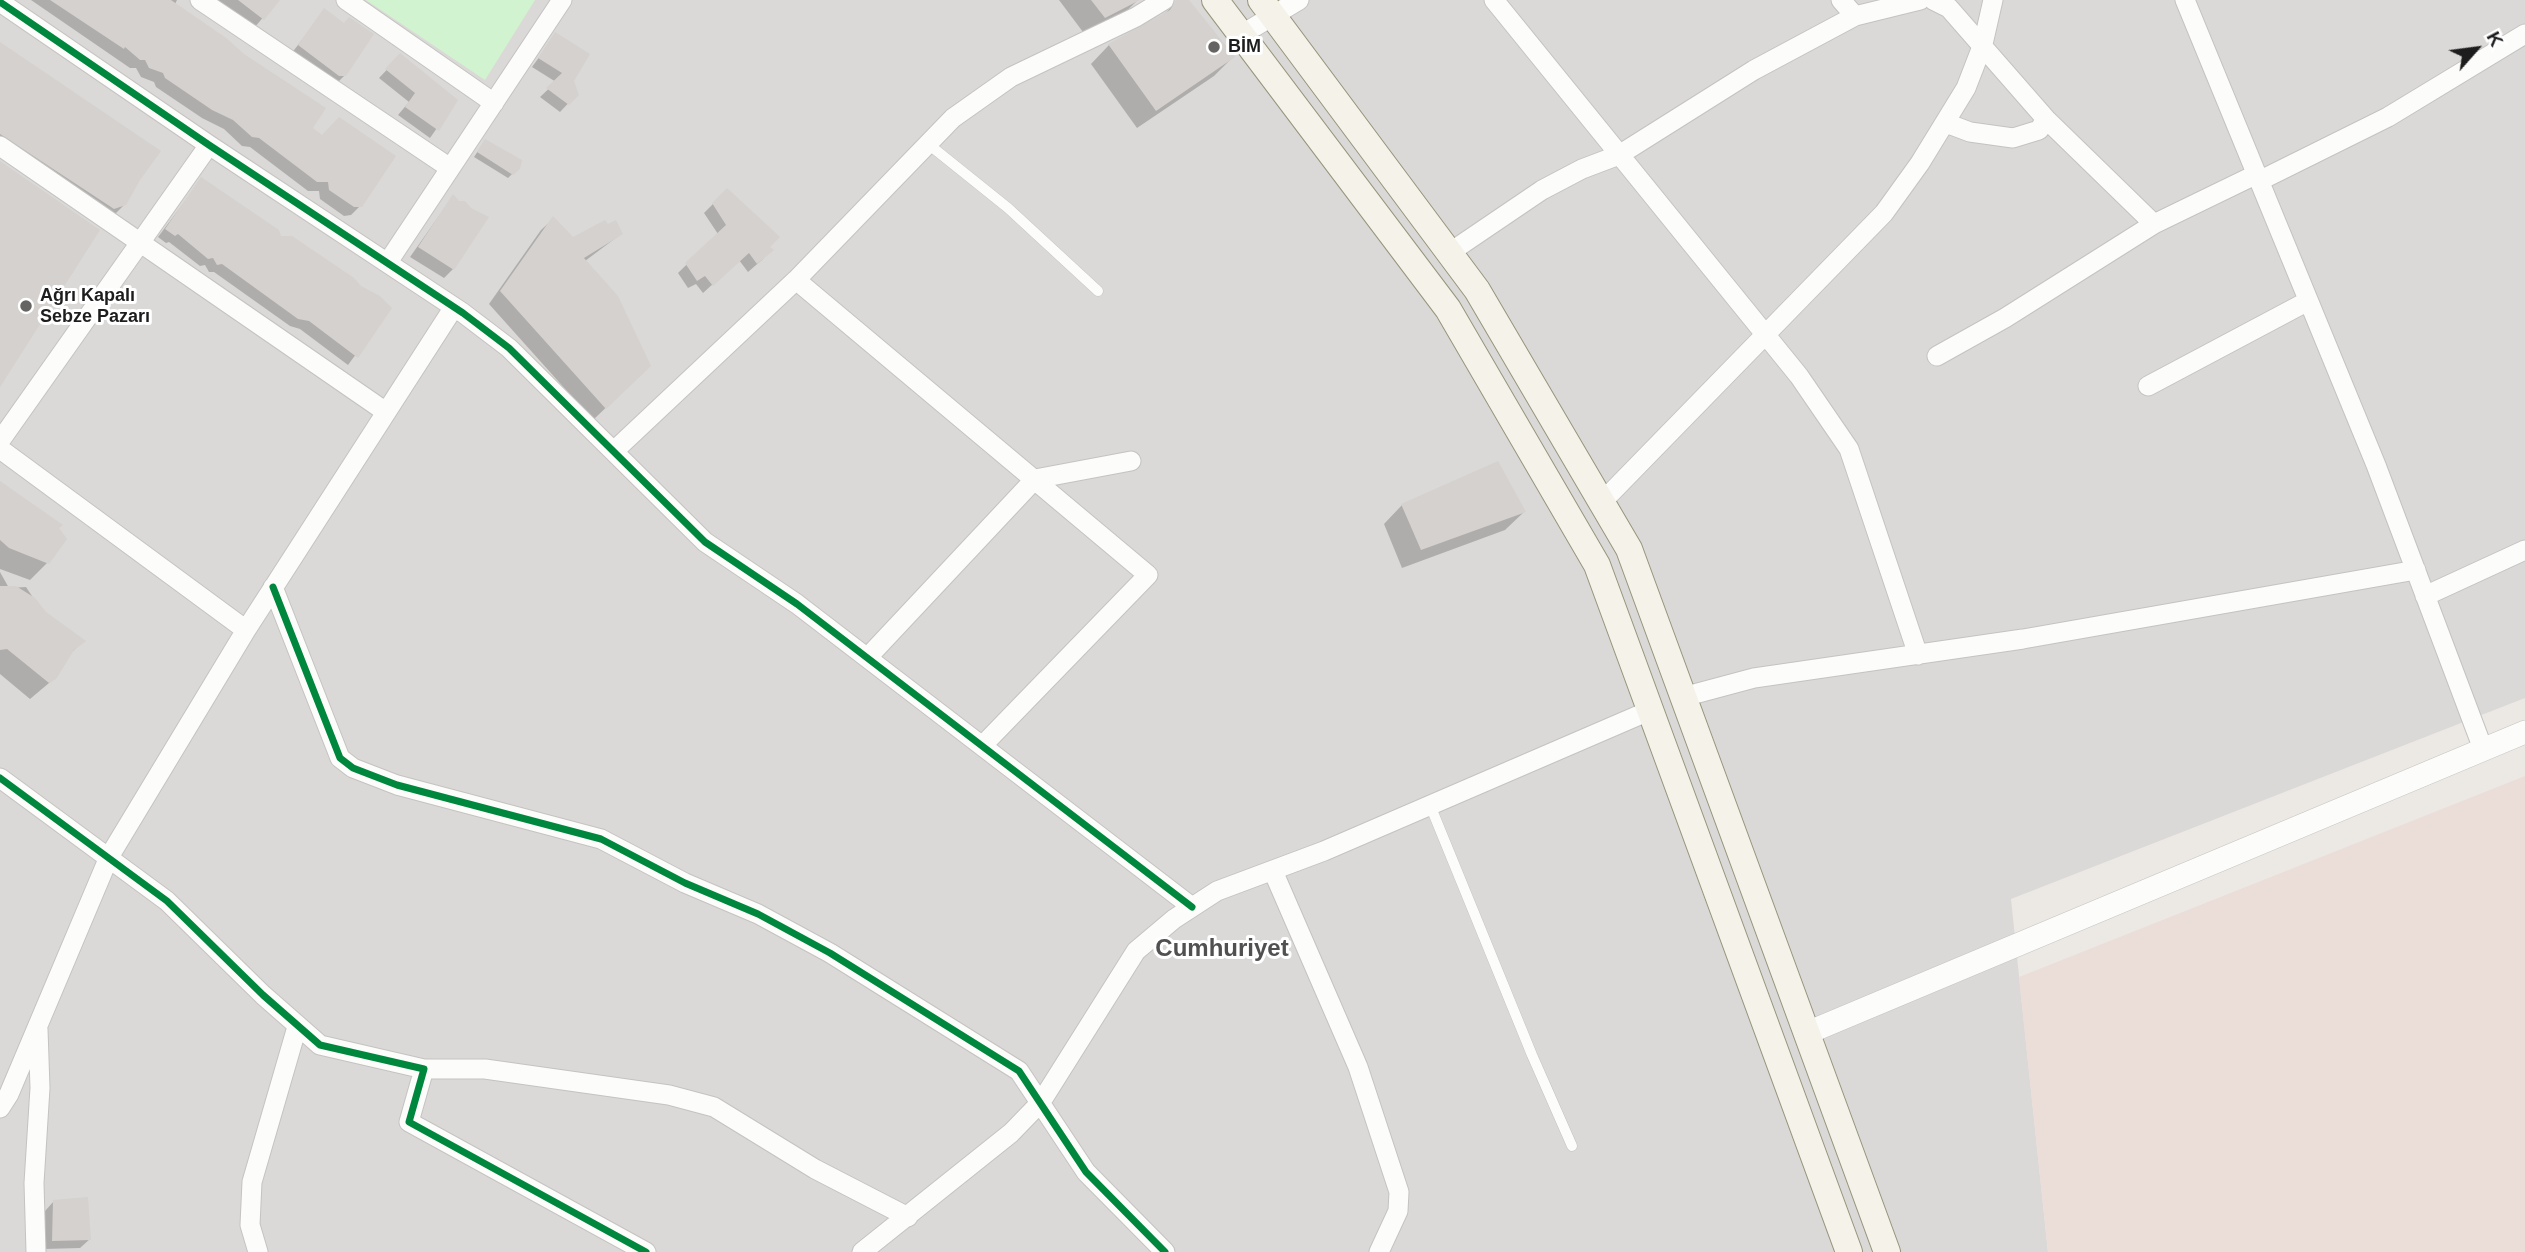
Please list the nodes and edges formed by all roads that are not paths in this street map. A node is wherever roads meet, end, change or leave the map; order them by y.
1 (200, 0) edge
2 (346, 0) edge
3 (562, 0) edge
4 (1164, 0) edge
5 (1215, 0) edge
6 (1299, 0) edge
7 (1494, 0) edge
8 (1841, 0) edge
9 (1920, 0) edge
10 (1933, 0) edge
11 (1993, 0) edge
12 (2185, 0) edge
13 (0, 2) edge
14 (1267, 8) edge
15 (1855, 16) junction
16 (2525, 34) edge
17 (1241, 36) junction
18 (1983, 44) junction
19 (494, 103) junction
20 (2046, 119) junction
21 (1946, 123) junction
22 (927, 143) junction
23 (209, 145) junction
24 (0, 146) edge
25 (1619, 155) junction
26 (450, 168) junction
27 (2258, 178) junction
28 (2154, 224) junction
29 (140, 242) junction
30 (1449, 253) junction
31 (388, 262) junction
32 (796, 280) junction
33 (1098, 291) dead end
34 (2308, 301) junction
35 (454, 307) junction
36 (1766, 337) junction
37 (1937, 356) dead end
38 (2148, 386) dead end
39 (386, 412) junction
40 (0, 441) edge
41 (0, 449) edge
42 (614, 451) junction
43 (1131, 461) dead end
44 (1035, 479) junction
45 (1602, 502) junction
46 (2525, 551) edge
47 (2416, 570) junction
48 (273, 587) junction
49 (2425, 596) junction
50 (246, 630) junction
51 (1918, 654) junction
52 (868, 657) junction
53 (1683, 697) junction
54 (1651, 710) junction
55 (2525, 732) edge
56 (982, 746) junction
57 (2483, 749) junction
58 (0, 778) edge
59 (1430, 805) junction
60 (109, 857) junction
61 (1273, 871) junction
62 (1192, 907) junction
63 (37, 1023) junction
64 (297, 1027) junction
65 (1807, 1033) junction
66 (424, 1069) junction
67 (1041, 1102) junction
68 (0, 1108) edge
69 (1572, 1146) dead end
70 (908, 1217) junction
71 (34, 1222) junction
72 (24, 1252) edge
73 (36, 1252) edge
74 (258, 1252) edge
75 (646, 1252) edge
76 (862, 1252) edge
77 (1165, 1252) edge
78 (1380, 1252) edge
79 (1849, 1252) edge
80 (1887, 1252) edge

1 - 26 street
2 - 19 street
3 - 19 street
4 - 22 street
5 - 17 main road
6 - 14 street
7 - 25 street
8 - 15 street
9 - 15 street
10 - 18 street
11 - 18 street
12 - 27 street
13 - 23 street
14 - 17 street
14 - 30 main road
15 - 25 street
16 - 27 street
17 - 54 main road
18 - 20 street
18 - 21 street
19 - 26 street
20 - 21 street
20 - 28 street
21 - 36 street
22 - 32 street
22 - 33 lane
23 - 29 street
23 - 31 street
24 - 29 street
25 - 30 street
25 - 36 street
26 - 31 street
27 - 28 street
27 - 34 street
28 - 37 street
29 - 39 street
29 - 40 street
30 - 45 main road
31 - 35 street
32 - 42 street
32 - 44 street
34 - 38 street
34 - 47 street
35 - 39 street
35 - 42 street
36 - 45 street
36 - 51 street
39 - 48 street
41 - 50 street
42 - 52 street
43 - 44 street
44 - 52 street
44 - 56 street
45 - 53 main road
46 - 49 street
47 - 49 street
47 - 51 street
48 - 50 street
48 - 67 street
49 - 57 street
50 - 60 street
51 - 53 street
52 - 56 street
53 - 65 main road
54 - 59 street
54 - 79 main road
55 - 57 street
56 - 62 street
57 - 65 street
58 - 60 street
59 - 61 street
59 - 69 lane
60 - 63 street
60 - 64 street
61 - 62 street
61 - 78 street
62 - 67 street
63 - 68 street
63 - 71 street
64 - 66 street
64 - 74 street
65 - 80 main road
66 - 70 street
66 - 75 street
67 - 70 street
67 - 77 street
70 - 76 street
71 - 72 street
71 - 73 street

